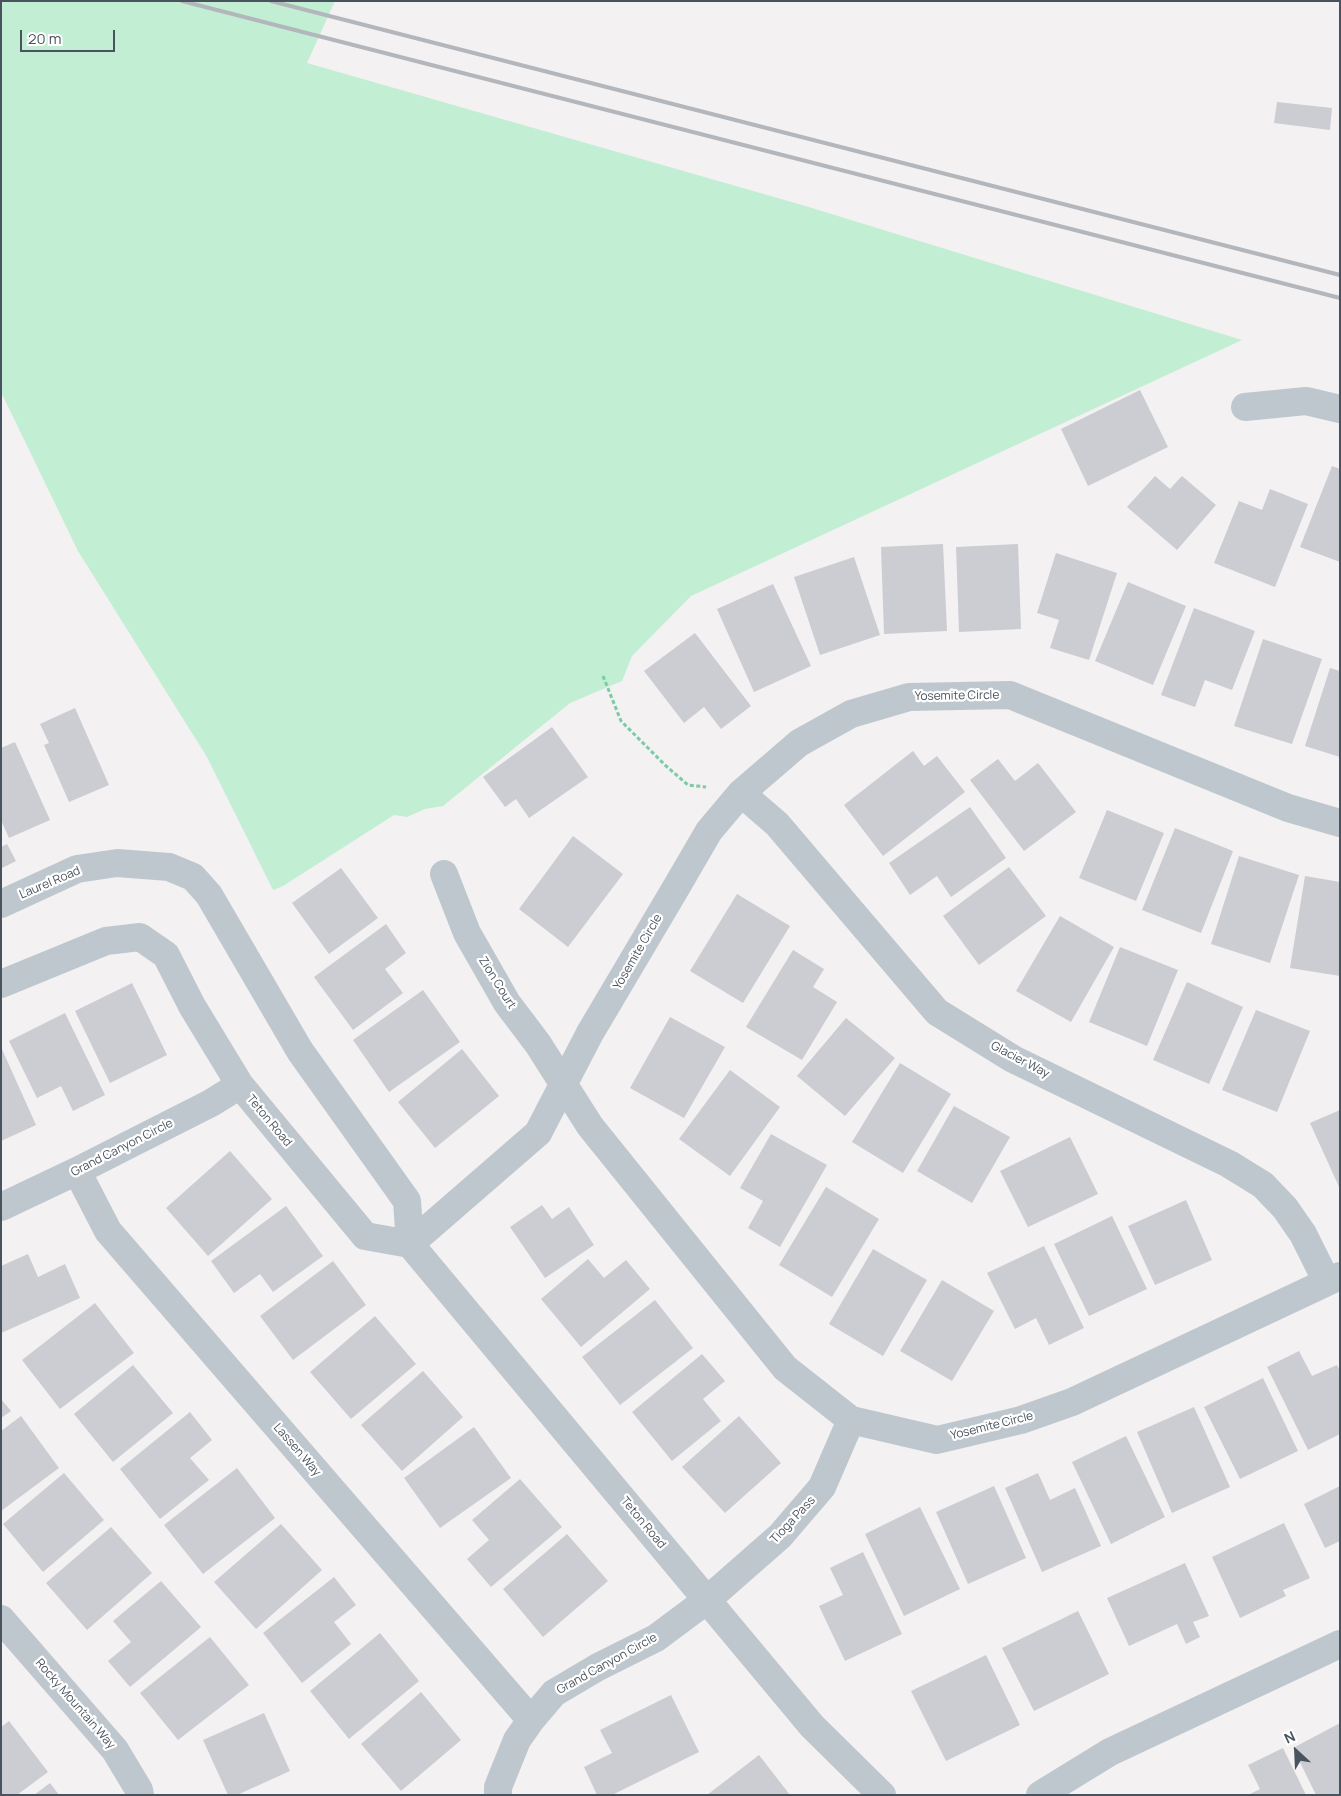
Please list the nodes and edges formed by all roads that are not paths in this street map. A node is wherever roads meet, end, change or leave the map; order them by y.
1 (1245, 407) dead end
2 (1340, 410) edge
3 (741, 793) junction
4 (1340, 823) edge
5 (444, 874) dead end
6 (1, 904) edge
7 (1, 984) edge
8 (563, 1084) junction
9 (240, 1085) junction
10 (77, 1171) junction
11 (1, 1207) edge
12 (410, 1244) junction
13 (1333, 1279) edge
14 (851, 1420) junction
15 (707, 1600) junction
16 (1, 1619) edge
17 (1340, 1644) edge
18 (531, 1720) junction
19 (140, 1795) edge
20 (498, 1795) edge
21 (882, 1795) edge
22 (1040, 1795) edge

1 - 2 street
3 - 4 street, Yosemite Circle
3 - 8 street, Yosemite Circle
3 - 13 street, Glacier Way
5 - 8 street, Zion Court
6 - 12 street, Laurel Road
7 - 9 street, Teton Road
8 - 12 street, Yosemite Circle
8 - 14 street, Yosemite Circle
9 - 10 street, Grand Canyon Circle
9 - 12 street, Teton Road
10 - 11 street, Grand Canyon Circle
10 - 18 street, Lassen Way
12 - 15 street, Teton Road
13 - 14 street, Yosemite Circle
14 - 15 street, Tioga Pass
15 - 18 street, Grand Canyon Circle
15 - 21 street, Teton Road
16 - 19 street, Rocky Mountain Way
17 - 22 street
18 - 20 street, Grand Canyon Circle

